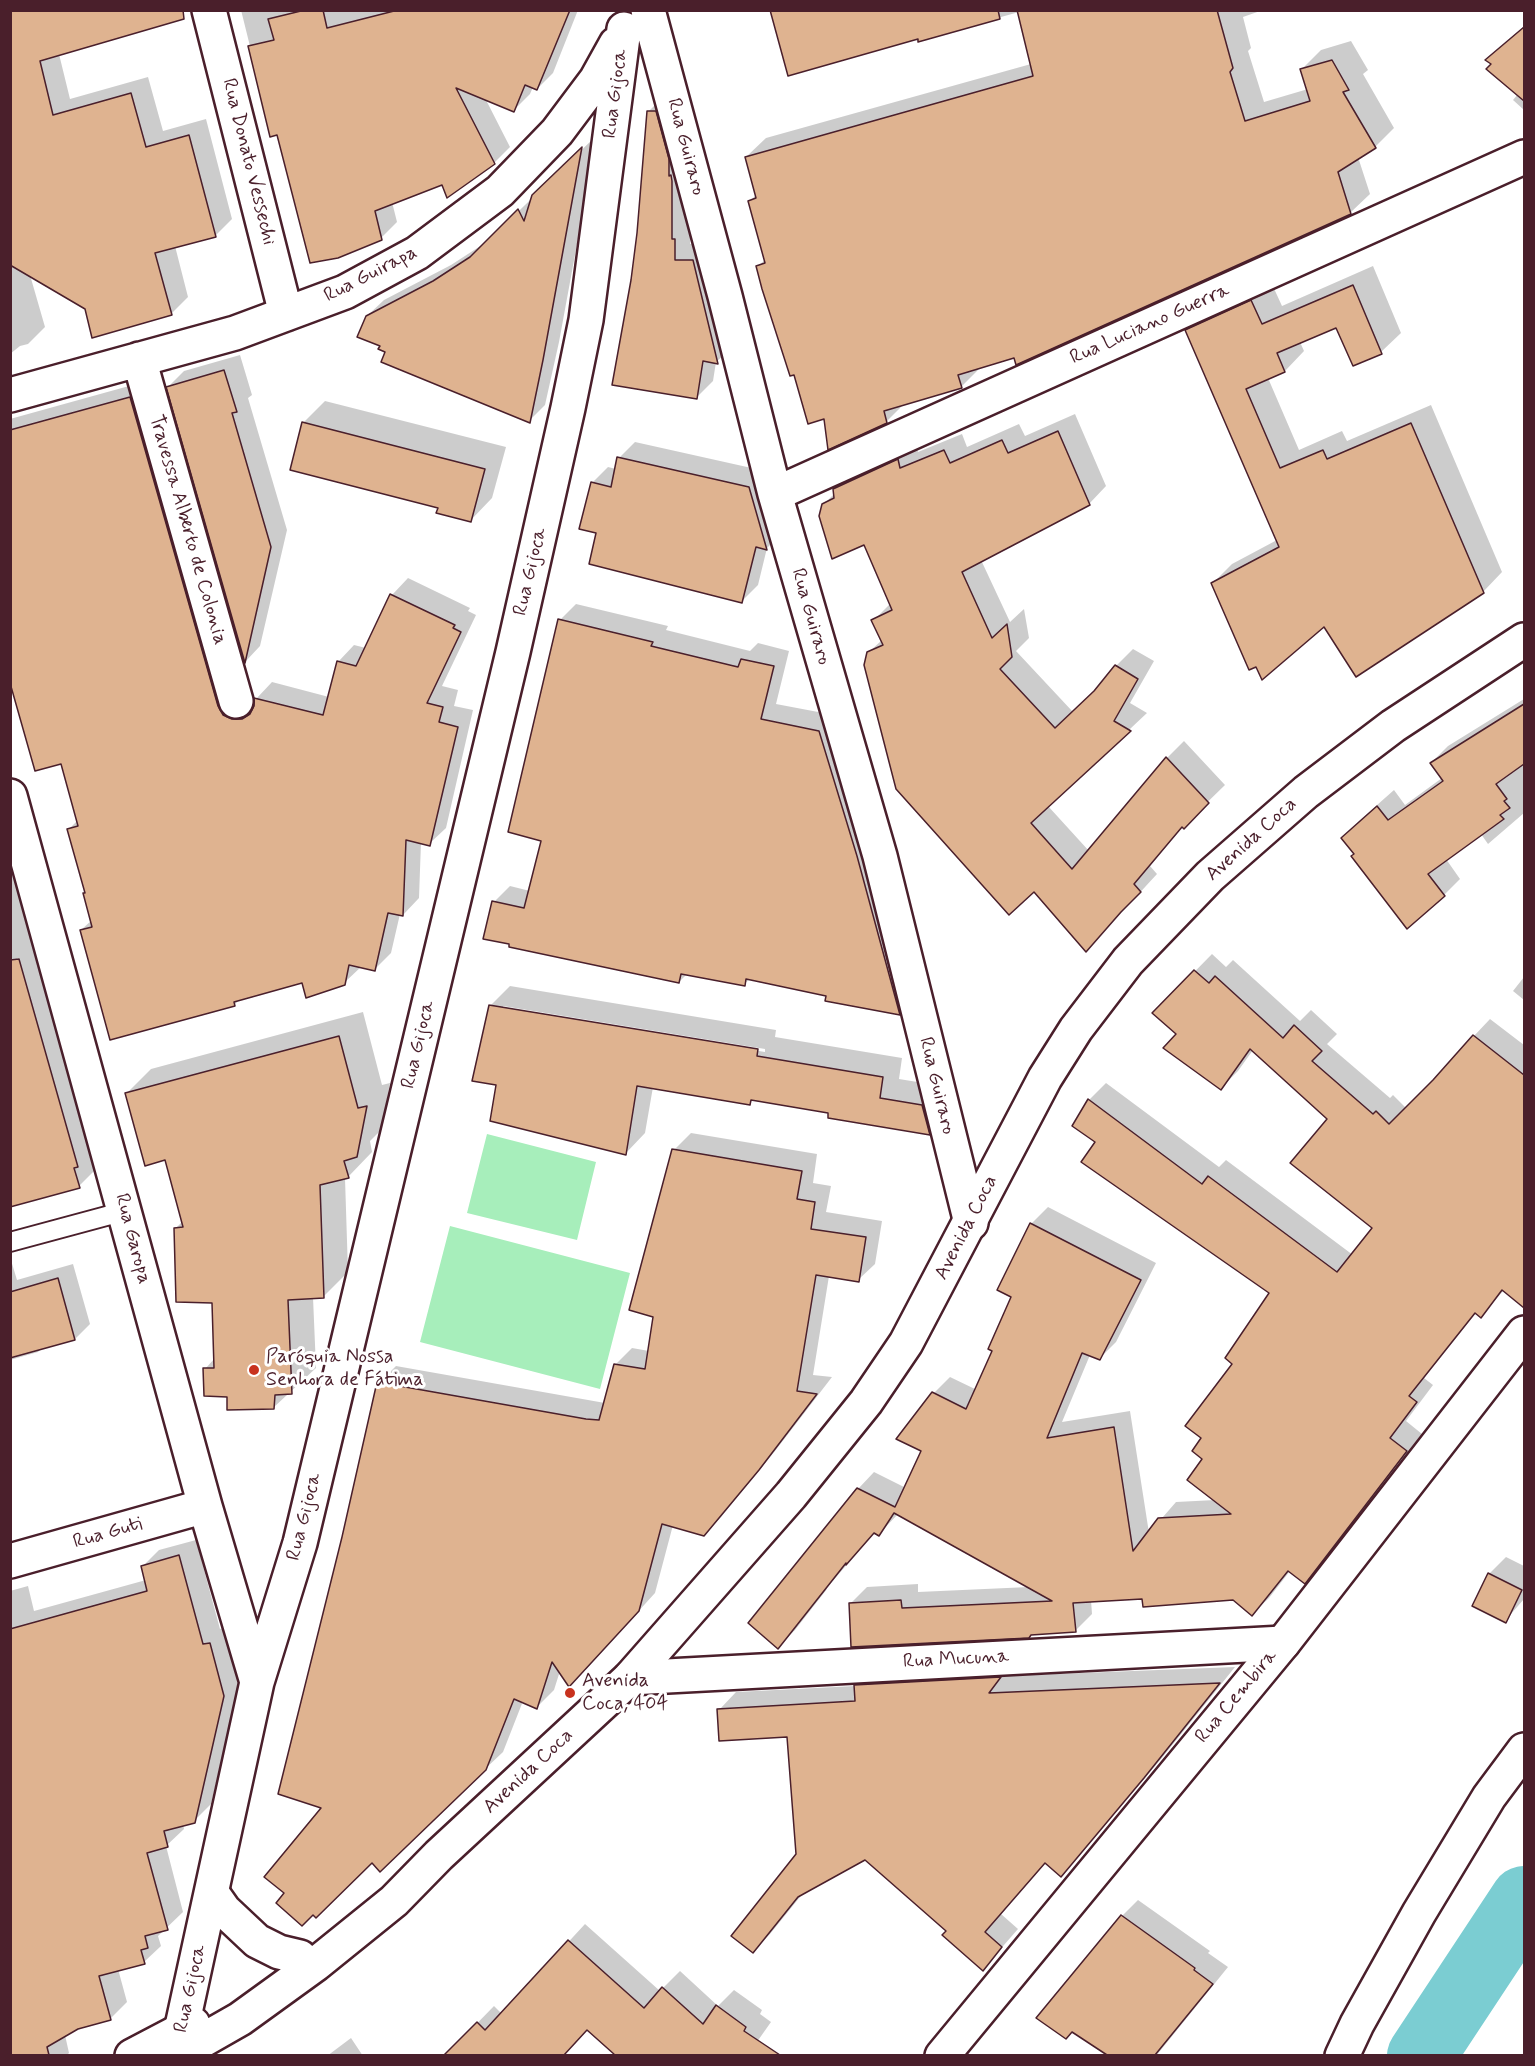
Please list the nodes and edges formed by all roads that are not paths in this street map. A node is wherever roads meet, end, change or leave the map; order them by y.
1 (209, 10) edge
2 (635, 17) edge
3 (1524, 157) edge
4 (286, 314) junction
5 (139, 359) junction
6 (10, 394) edge
7 (775, 494) junction
8 (1524, 640) edge
9 (236, 701) dead end
10 (10, 796) edge
11 (125, 1211) junction
12 (971, 1223) junction
13 (10, 1242) edge
14 (1524, 1332) edge
15 (206, 1506) junction
16 (10, 1561) edge
17 (1283, 1643) junction
18 (630, 1678) junction
19 (257, 1682) junction
20 (1524, 1749) edge
21 (439, 1855) junction
22 (212, 1893) junction
23 (300, 1957) junction
24 (178, 2049) edge
25 (132, 2055) edge
26 (942, 2055) edge
27 (1342, 2055) edge

1 - 4 street, Rua Donato Vessechi
2 - 4 street, Rua Guirapa
2 - 7 street, Rua Guiraro
2 - 19 street, Rua Gijoca
3 - 7 street, Rua Luciano Guerra
4 - 5 street, Rua Guirapa
5 - 6 street, Rua Guirapa
5 - 9 street, Travessa Alberto de Colonia
7 - 12 street, Rua Guiraro
8 - 12 street, Avenida Coca
10 - 11 street, Rua Garopa
11 - 13 lane
11 - 15 street, Rua Garopa
12 - 18 street, Avenida Coca
14 - 17 street, Rua Cembira
15 - 16 street, Rua Guti
15 - 19 street, Rua Garopa
17 - 18 street, Rua Mucuna
17 - 26 street, Rua Cembira
18 - 21 street, Avenida Coca
19 - 22 street, Rua Gijoca
20 - 27 street
21 - 23 street, Avenida Coca
21 - 24 street, Avenida Coca
22 - 23 street
22 - 24 street, Rua Gijoca
23 - 24 street, Avenida Coca
24 - 25 street, Avenida Coca

